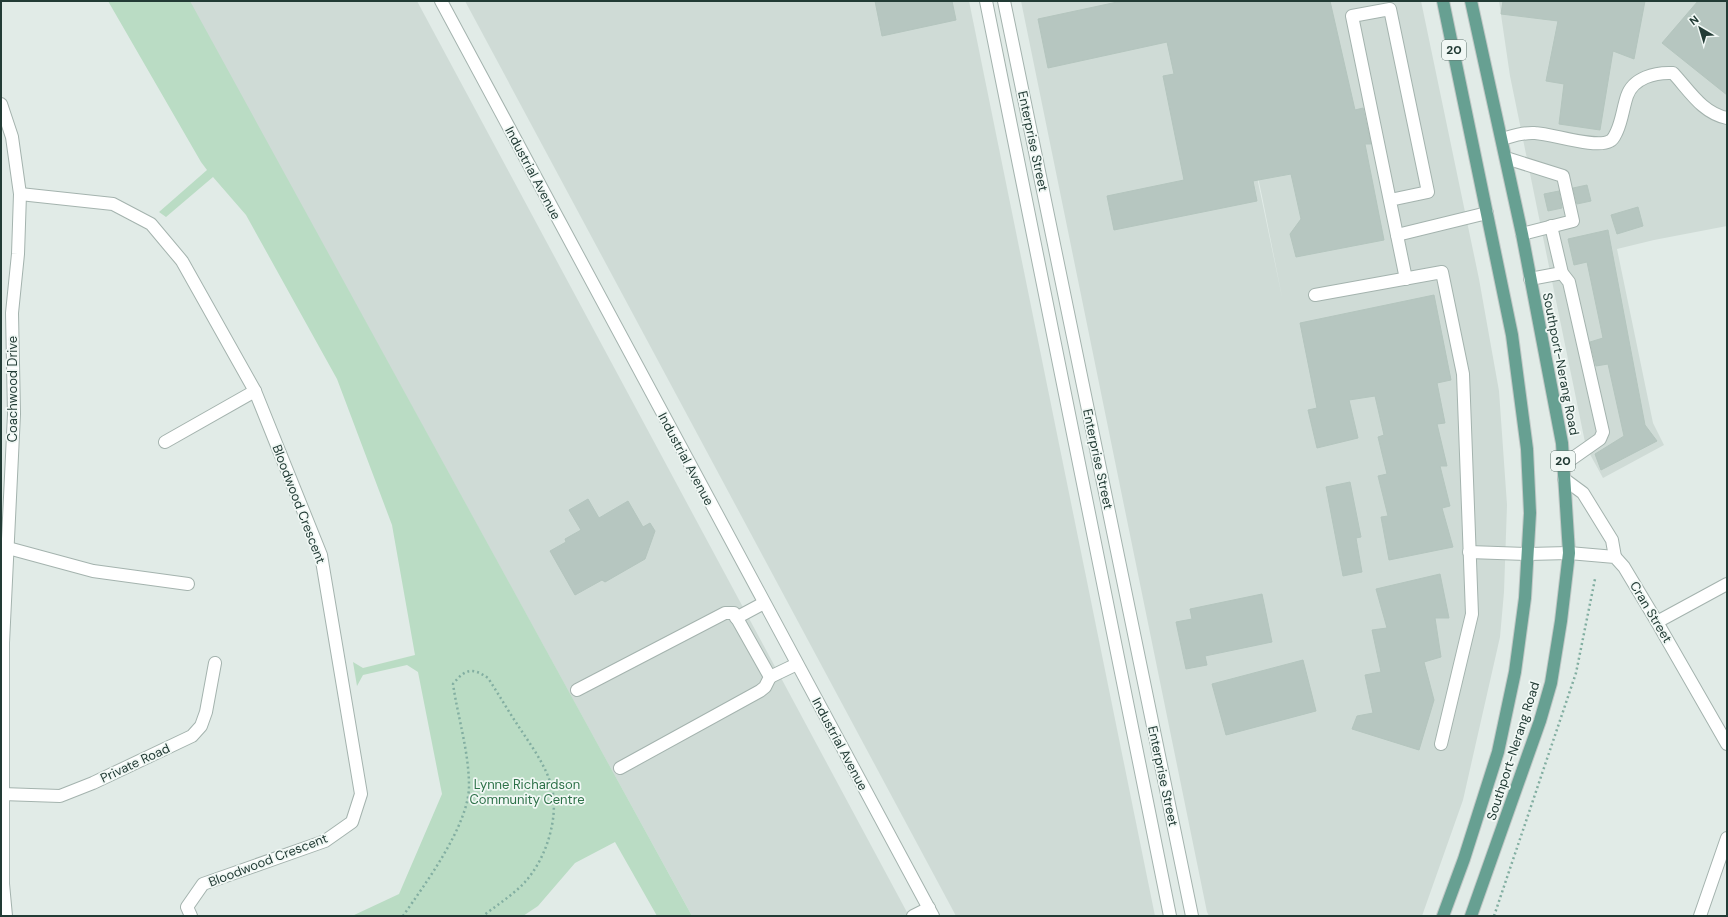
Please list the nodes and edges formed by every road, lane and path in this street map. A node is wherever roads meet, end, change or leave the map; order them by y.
1 (441, 1) edge
2 (986, 1) edge
3 (1004, 1) edge
4 (1443, 1) edge
5 (1471, 1) edge
6 (1389, 5) edge
7 (1, 104) edge
8 (1727, 118) edge
9 (1502, 139) junction
10 (1506, 158) junction
11 (20, 194) junction
12 (1390, 200) junction
13 (1487, 213) junction
14 (1551, 226) junction
15 (1522, 234) junction
16 (1397, 235) junction
17 (1562, 273) junction
18 (1406, 279) junction
19 (1530, 280) junction
20 (1315, 295) dead end
21 (7, 313) edge
22 (255, 391) junction
23 (165, 442) dead end
24 (1563, 465) junction
25 (1564, 479) junction
26 (8, 548) junction
27 (1469, 552) junction
28 (1569, 553) junction
29 (1528, 554) junction
30 (1615, 557) junction
31 (1595, 579) dead end
32 (188, 584) dead end
33 (1727, 584) edge
34 (764, 603) junction
35 (736, 618) junction
36 (1657, 622) junction
37 (215, 663) dead end
38 (797, 664) junction
39 (770, 678) junction
40 (577, 690) dead end
41 (1441, 744) dead end
42 (1727, 744) edge
43 (620, 768) dead end
44 (2, 794) junction
45 (2, 829) edge
46 (1727, 838) edge
47 (931, 912) edge
48 (6, 916) edge
49 (191, 916) edge
50 (403, 916) edge
51 (482, 916) edge
52 (913, 916) edge
53 (1170, 916) edge
54 (1192, 916) edge
55 (1443, 916) edge
56 (1471, 916) edge
57 (1494, 916) edge
58 (1700, 916) edge

1 - 34 street, Industrial Avenue
2 - 53 street, Enterprise Street
3 - 54 street, Enterprise Street
4 - 13 main road, Southport-Nerang Road / 20
5 - 9 main road, Southport-Nerang Road / 20
6 - 12 street
6 - 12 street
7 - 11 street, Coachwood Drive
8 - 9 street
9 - 10 main road, Southport-Nerang Road / 20
10 - 14 street
10 - 15 main road, Southport-Nerang Road / 20
11 - 21 street, Coachwood Drive
11 - 22 street, Bloodwood Crescent
12 - 16 street
13 - 16 street
13 - 29 main road, Southport-Nerang Road / 20
14 - 15 street
14 - 17 street
15 - 19 main road, Southport-Nerang Road / 20
16 - 18 street
17 - 19 street
17 - 24 street
18 - 20 street
18 - 27 street
19 - 24 main road, Southport-Nerang Road / 20
21 - 26 street, Coachwood Drive
22 - 23 street
22 - 49 street, Bloodwood Crescent
24 - 25 main road, Southport-Nerang Road / 20
25 - 28 main road, Southport-Nerang Road / 20
25 - 30 street
26 - 32 street
26 - 44 street, Coachwood Drive
27 - 29 street
27 - 41 street
28 - 29 street
28 - 30 street
28 - 56 main road, Southport-Nerang Road / 20
29 - 55 main road, Southport-Nerang Road / 20
30 - 36 street, Cran Street
31 - 57 path
33 - 36 street
34 - 35 street
34 - 38 street, Industrial Avenue
35 - 39 street
35 - 40 street
36 - 42 street, Cran Street
37 - 44 street, Private Road
38 - 39 street
38 - 47 street, Industrial Avenue
39 - 43 street
44 - 45 street, Coachwood Drive
45 - 48 street, Coachwood Drive
46 - 58 street
47 - 52 street
50 - 51 path

